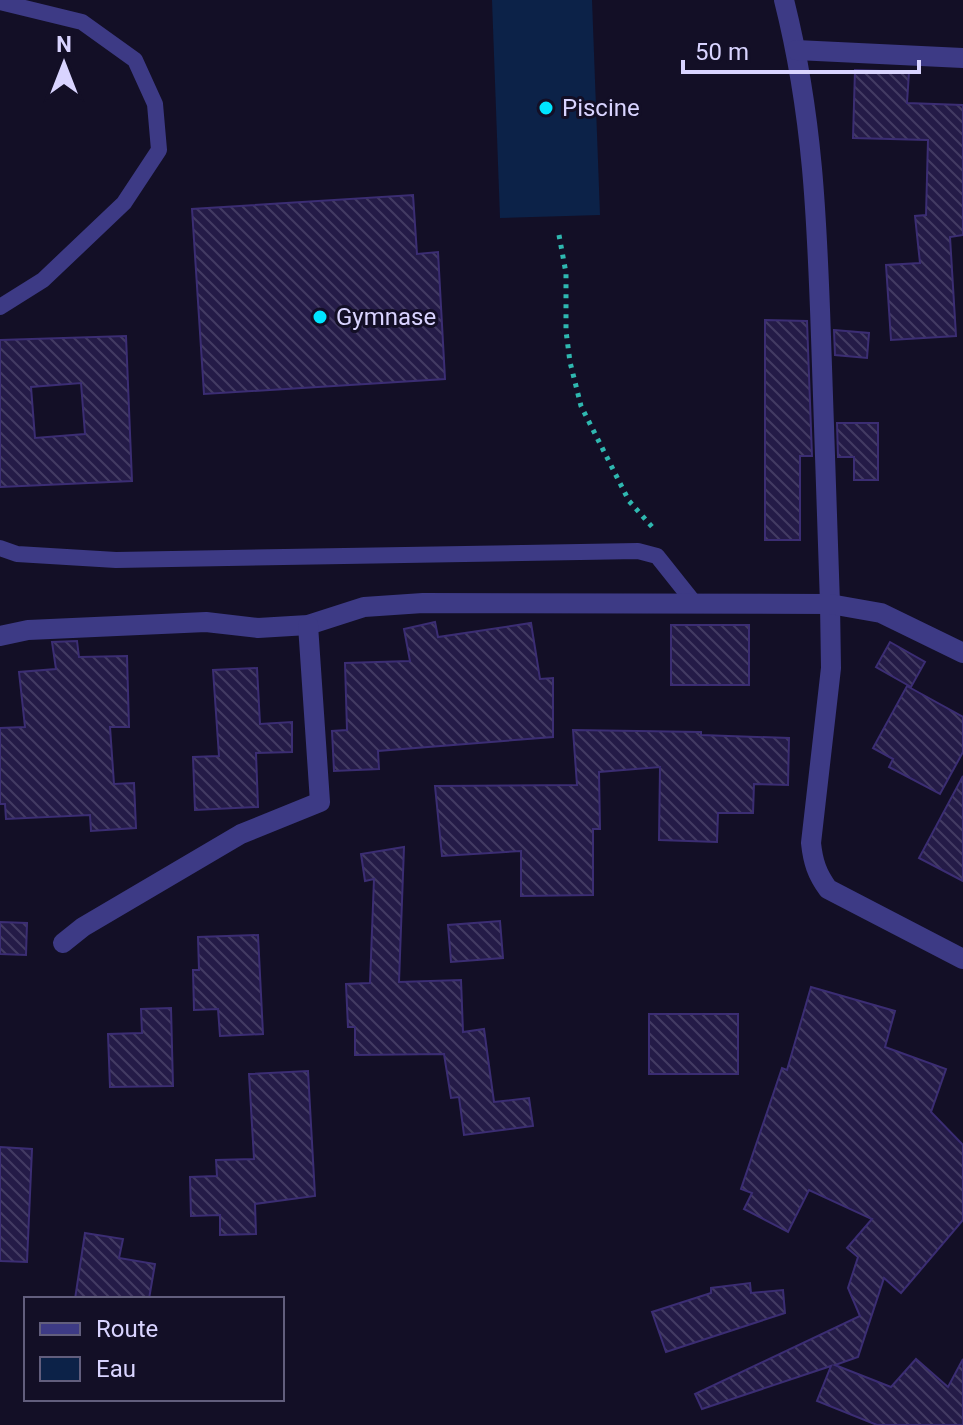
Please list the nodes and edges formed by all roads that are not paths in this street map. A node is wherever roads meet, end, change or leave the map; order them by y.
1 (784, 0) edge
2 (0, 2) edge
3 (796, 50) junction
4 (963, 58) edge
5 (0, 307) edge
6 (0, 548) edge
7 (830, 604) junction
8 (696, 605) junction
9 (308, 625) junction
10 (0, 636) edge
11 (963, 653) edge
12 (63, 943) dead end
13 (963, 959) edge

1 - 3 street
2 - 5 lane
3 - 4 street
3 - 7 street
6 - 8 lane
7 - 8 street
7 - 11 street
7 - 13 street
8 - 9 street
9 - 10 street
9 - 12 street

